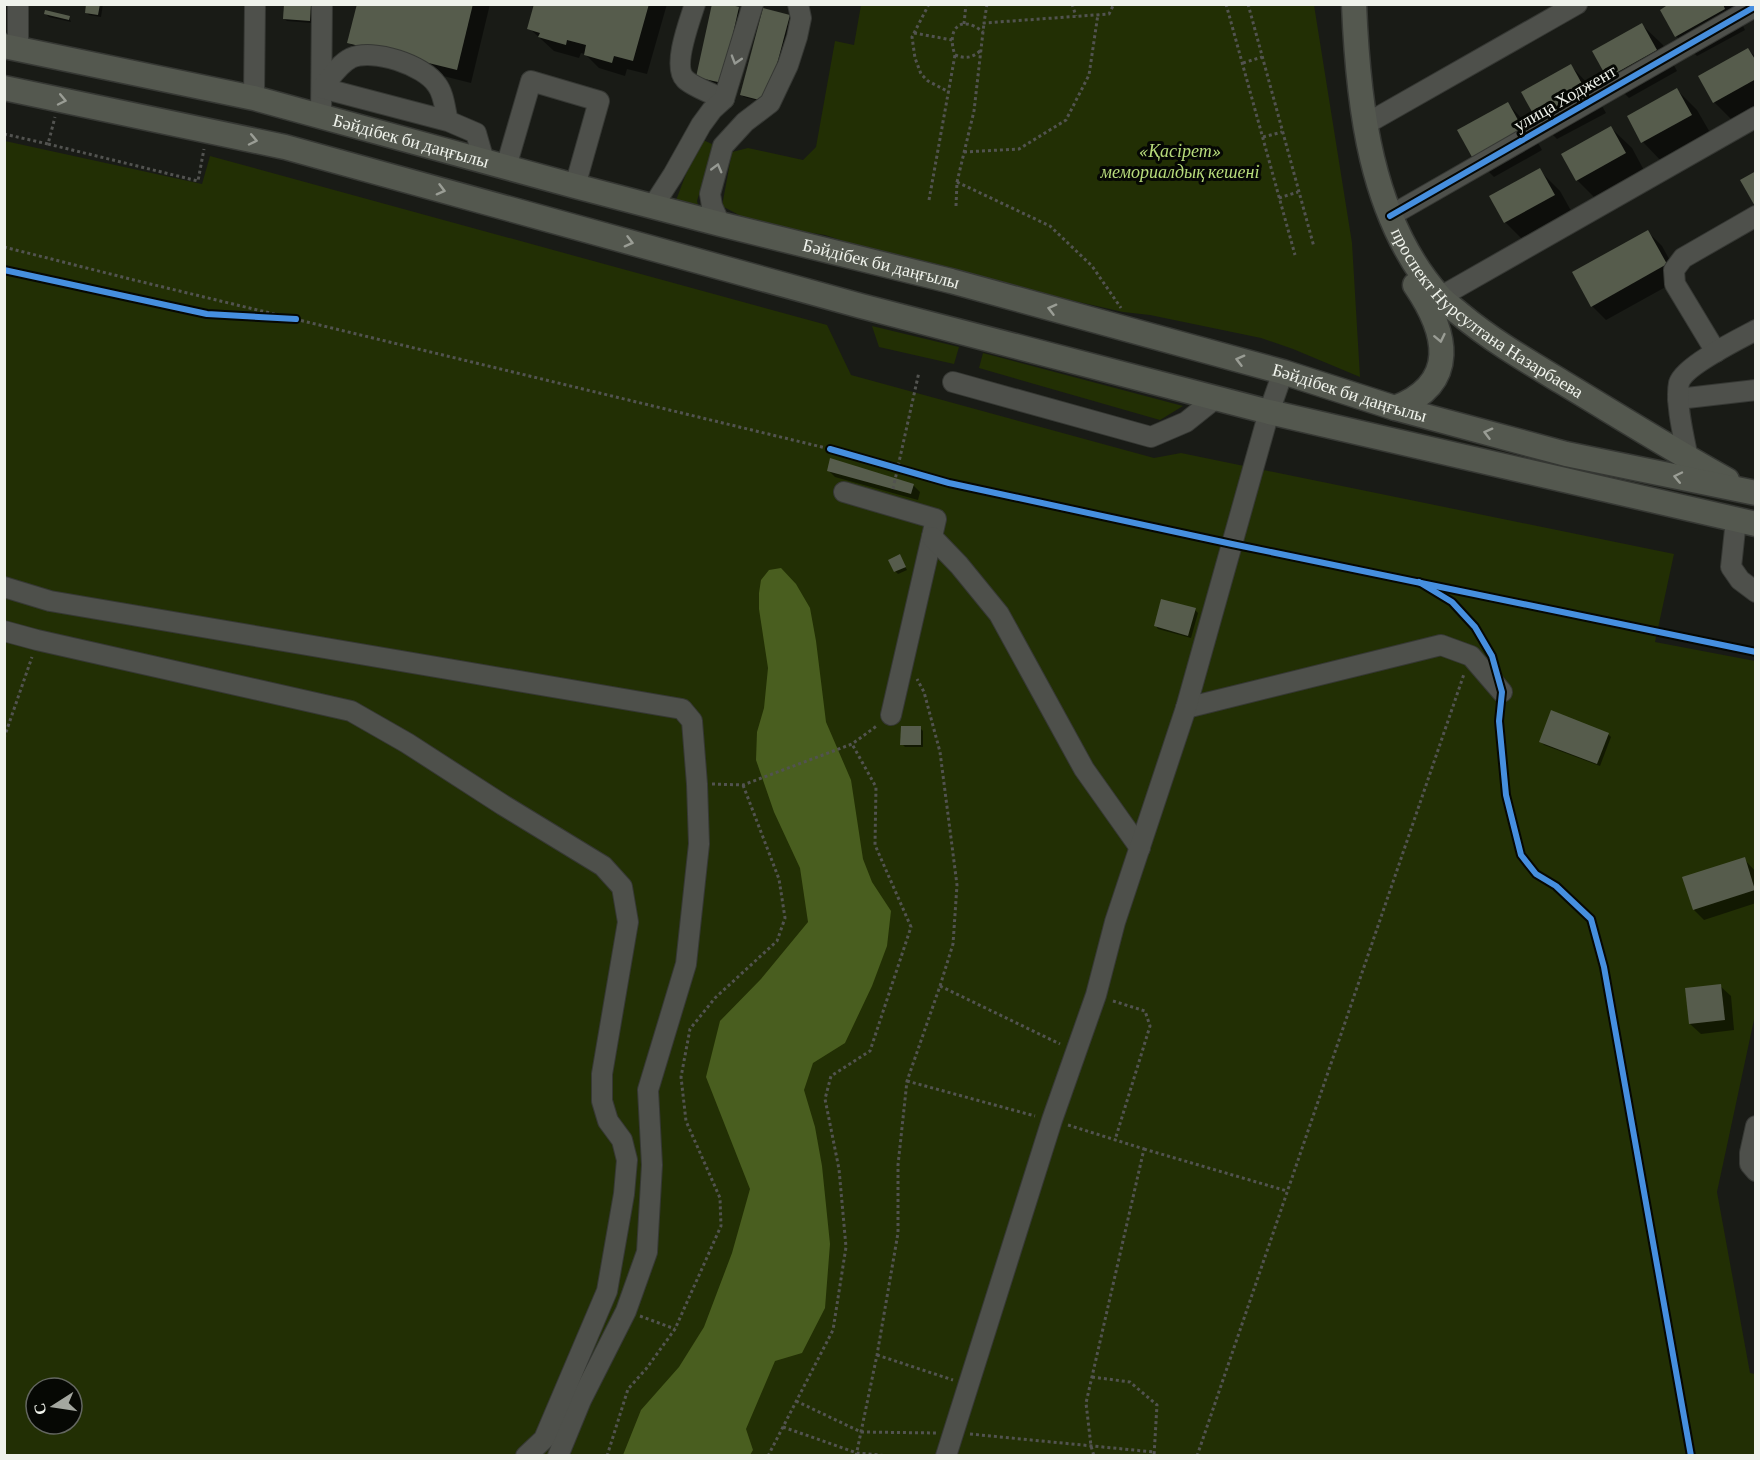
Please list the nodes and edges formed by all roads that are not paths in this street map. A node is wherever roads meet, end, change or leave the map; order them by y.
1 (18, 4) edge
2 (255, 4) edge
3 (322, 4) edge
4 (695, 4) edge
5 (753, 4) edge
6 (798, 4) edge
7 (1342, 4) edge
8 (1354, 4) edge
9 (1577, 4) edge
10 (1755, 6) edge
11 (11, 48) edge
12 (4, 88) edge
13 (322, 88) junction
14 (254, 98) junction
15 (724, 99) junction
16 (321, 117) junction
17 (1755, 117) edge
18 (448, 121) junction
19 (1366, 124) junction
20 (495, 164) junction
21 (574, 186) junction
22 (653, 206) junction
23 (1390, 216) junction
24 (1755, 216) edge
25 (720, 224) junction
26 (1440, 297) junction
27 (1755, 330) edge
28 (1716, 352) junction
29 (1283, 372) junction
30 (953, 382) dead end
31 (1755, 390) edge
32 (1585, 396) junction
33 (1216, 398) junction
34 (1678, 399) junction
35 (1395, 408) junction
36 (1269, 412) junction
37 (1688, 458) junction
38 (1648, 471) junction
39 (844, 492) dead end
40 (1752, 493) edge
41 (1745, 522) edge
42 (932, 537) junction
43 (4, 587) edge
44 (1755, 592) edge
45 (4, 631) edge
46 (1502, 692) dead end
47 (1186, 708) junction
48 (891, 715) road end
49 (1140, 848) junction
50 (1755, 1126) edge
51 (1755, 1171) edge
52 (526, 1455) edge
53 (558, 1455) edge
54 (946, 1455) edge

1 - 11 street
2 - 14 street
3 - 13 street
4 - 15 street
5 -> 15 street
25 -> 6 street
7 -> 35 main road
8 - 19 main road, проспект Нурсултана Назарбаева
9 - 19 street
10 - 23 street, улица Ходжент
11 - 14 main road, Бәйдібек би даңғылы
12 -> 33 main road, Бәйдібек би даңғылы
13 - 16 street
13 - 18 street
13 - 18 street
14 - 16 main road, Бәйдібек би даңғылы
15 - 22 street
16 - 20 main road, Бәйдібек би даңғылы
17 - 26 street
18 - 20 street
19 - 23 main road, проспект Нурсултана Назарбаева
20 - 21 main road, Бәйдібек би даңғылы
20 - 21 street
21 - 22 main road, Бәйдібек би даңғылы
22 - 25 main road, Бәйдібек би даңғылы
23 - 26 main road, проспект Нурсултана Назарбаева
24 - 28 street
29 -> 25 main road, Бәйдібек би даңғылы
26 - 32 main road, проспект Нурсултана Назарбаева
27 - 28 street
28 - 34 street
29 - 35 main road, Бәйдібек би даңғылы
29 - 36 street
30 - 33 street
31 - 34 street
32 - 37 main road, проспект Нурсултана Назарбаева
32 - 38 main road
33 - 36 main road, Бәйдібек би даңғылы
34 - 37 street
38 -> 35 main road, Бәйдібек би даңғылы
36 - 41 main road, Бәйдібек би даңғылы
36 - 47 street
37 - 40 main road, проспект Нурсултана Назарбаева
40 -> 38 main road, Бәйдібек би даңғылы
39 - 42 street
40 - 41 main road
41 - 44 street
42 - 48 street
42 - 49 street
43 - 53 street
45 - 52 street
46 - 47 street
47 - 49 street
49 - 54 street
50 - 51 street

